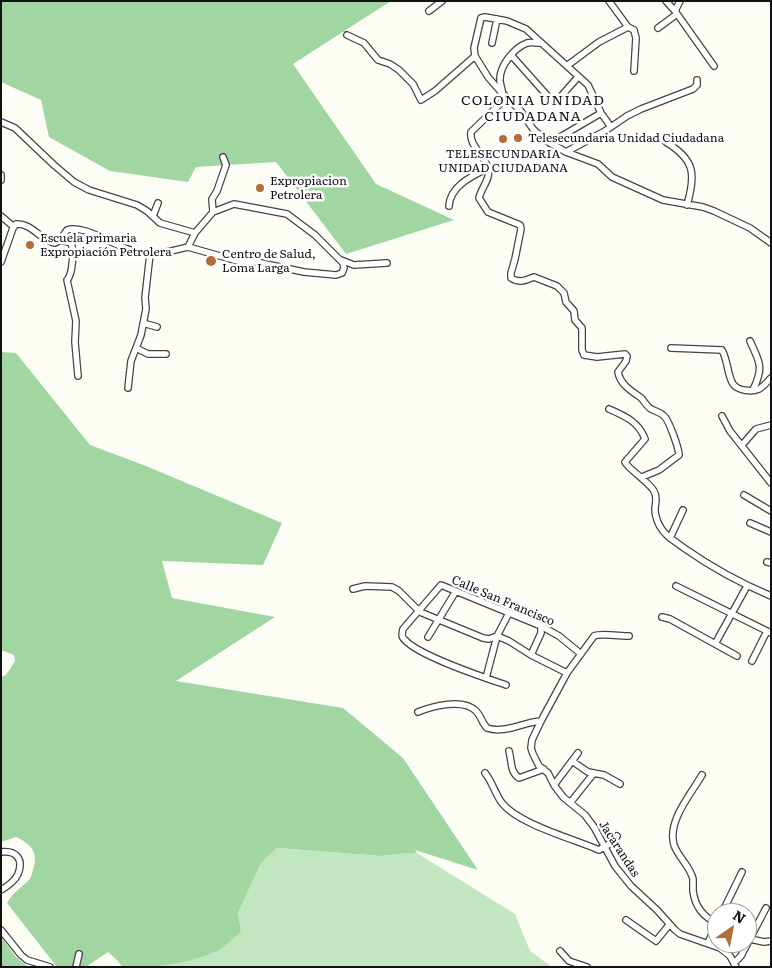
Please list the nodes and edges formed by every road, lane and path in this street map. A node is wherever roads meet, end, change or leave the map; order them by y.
1 (442, 1) edge
2 (609, 1) edge
3 (666, 1) edge
4 (680, 1) edge
5 (429, 11) dead end
6 (676, 13) junction
7 (498, 19) junction
8 (628, 27) junction
9 (658, 28) dead end
10 (347, 35) dead end
11 (492, 43) dead end
12 (540, 43) junction
13 (475, 56) junction
14 (512, 56) junction
15 (568, 65) junction
16 (714, 66) dead end
17 (634, 71) dead end
18 (578, 77) junction
19 (697, 80) dead end
20 (504, 95) junction
21 (601, 112) junction
22 (1, 122) edge
23 (611, 127) junction
24 (666, 142) dead end
25 (550, 143) junction
26 (566, 152) junction
27 (223, 157) dead end
28 (488, 168) junction
29 (1, 175) edge
30 (1, 180) edge
31 (158, 203) dead end
32 (687, 205) junction
33 (449, 206) dead end
34 (213, 212) junction
35 (1, 216) edge
36 (153, 216) junction
37 (14, 226) junction
38 (195, 233) junction
39 (60, 240) junction
40 (771, 243) edge
41 (188, 247) junction
42 (150, 254) junction
43 (339, 259) junction
44 (1, 262) edge
45 (388, 263) dead end
46 (143, 323) junction
47 (157, 327) dead end
48 (750, 341) dead end
49 (136, 348) junction
50 (671, 348) dead end
51 (166, 354) dead end
52 (78, 376) dead end
53 (771, 378) edge
54 (128, 388) dead end
55 (753, 390) junction
56 (609, 410) dead end
57 (722, 416) dead end
58 (771, 425) edge
59 (742, 445) junction
60 (642, 478) junction
61 (771, 483) edge
62 (744, 495) dead end
63 (683, 510) dead end
64 (771, 511) edge
65 (750, 522) dead end
66 (771, 532) edge
67 (670, 538) junction
68 (676, 586) dead end
69 (747, 586) junction
70 (353, 589) dead end
71 (456, 591) junction
72 (771, 596) edge
73 (420, 612) junction
74 (509, 613) junction
75 (731, 614) junction
76 (662, 617) dead end
77 (438, 619) junction
78 (542, 626) junction
79 (769, 632) edge
80 (497, 636) junction
81 (629, 636) dead end
82 (428, 637) dead end
83 (715, 644) junction
84 (531, 654) junction
85 (581, 654) junction
86 (737, 656) dead end
87 (752, 661) dead end
88 (567, 673) junction
89 (486, 678) junction
90 (506, 685) dead end
91 (418, 712) dead end
92 (541, 721) junction
93 (509, 752) dead end
94 (578, 753) dead end
95 (572, 761) junction
96 (544, 770) junction
97 (484, 773) dead end
98 (594, 773) junction
99 (702, 776) dead end
100 (620, 784) dead end
101 (554, 785) junction
102 (570, 803) junction
103 (616, 836) dead end
104 (605, 848) junction
105 (1, 852) edge
106 (742, 872) dead end
107 (1, 890) edge
108 (727, 903) edge
109 (766, 908) dead end
110 (707, 919) edge
111 (626, 920) dead end
112 (669, 924) junction
113 (757, 924) edge
114 (1, 930) edge
115 (757, 940) edge
116 (771, 941) edge
117 (707, 943) edge
118 (560, 951) dead end
119 (727, 953) edge
120 (743, 953) edge
121 (79, 954) dead end
122 (735, 965) edge
123 (50, 967) edge
124 (76, 967) edge
125 (587, 967) edge

1 - 5 street
2 - 8 street
3 - 6 street
4 - 6 street
6 - 9 street
6 - 16 street
7 - 11 street
7 - 12 street
7 - 13 street
8 - 15 street
8 - 17 street
10 - 13 street
12 - 14 street
12 - 15 street
13 - 20 street
14 - 18 street
14 - 20 street
15 - 18 street
18 - 21 street
19 - 23 street
20 - 25 street
20 - 28 street
21 - 23 street
21 - 25 street
22 - 36 street
23 - 26 street
24 - 32 street
25 - 26 street
26 - 32 street
27 - 34 street
28 - 33 street
28 - 60 street
29 - 30 street
31 - 36 street
32 - 40 street
34 - 38 street
34 - 43 street
35 - 37 street
36 - 38 street
37 - 39 street
37 - 44 street
38 - 41 street
39 - 42 street
39 - 52 street
41 - 42 street
41 - 43 street
42 - 46 street
43 - 45 street
46 - 47 street
46 - 49 street
48 - 55 street
49 - 51 street
49 - 54 street
50 - 55 street
53 - 55 street
56 - 60 street
57 - 59 street
58 - 59 street
59 - 61 street
60 - 67 street
62 - 64 street
63 - 67 street
65 - 66 street
67 - 69 street
68 - 75 street
69 - 72 street
69 - 75 street
70 - 73 street
71 - 73 street, Calle San Francisco
71 - 74 street, Calle San Francisco
71 - 77 street
73 - 77 street
73 - 89 street
74 - 78 street, Calle San Francisco
74 - 80 street
75 - 79 street
75 - 83 street
76 - 83 street
77 - 80 street
77 - 82 street
78 - 84 street
78 - 85 street, Calle San Francisco
79 - 87 street
80 - 84 street
80 - 89 street
81 - 85 street
83 - 86 street
84 - 88 street
85 - 88 street
88 - 92 street
89 - 90 street
91 - 92 street
92 - 96 street, Jacarandas
93 - 96 street
94 - 95 street
95 - 98 street
95 - 101 street
96 - 101 street, Jacarandas
97 - 104 street
98 - 100 street
98 - 102 street
99 - 110 street
101 - 102 street, Jacarandas
102 - 104 street, Jacarandas
103 - 104 street
104 - 112 street, Jacarandas
105 - 107 street
106 - 108 street
109 - 113 street
111 - 112 street
112 - 117 street, Jacarandas
114 - 123 street
115 - 116 street
118 - 125 street
119 - 122 street, Jacarandas
120 - 122 street
121 - 124 street

